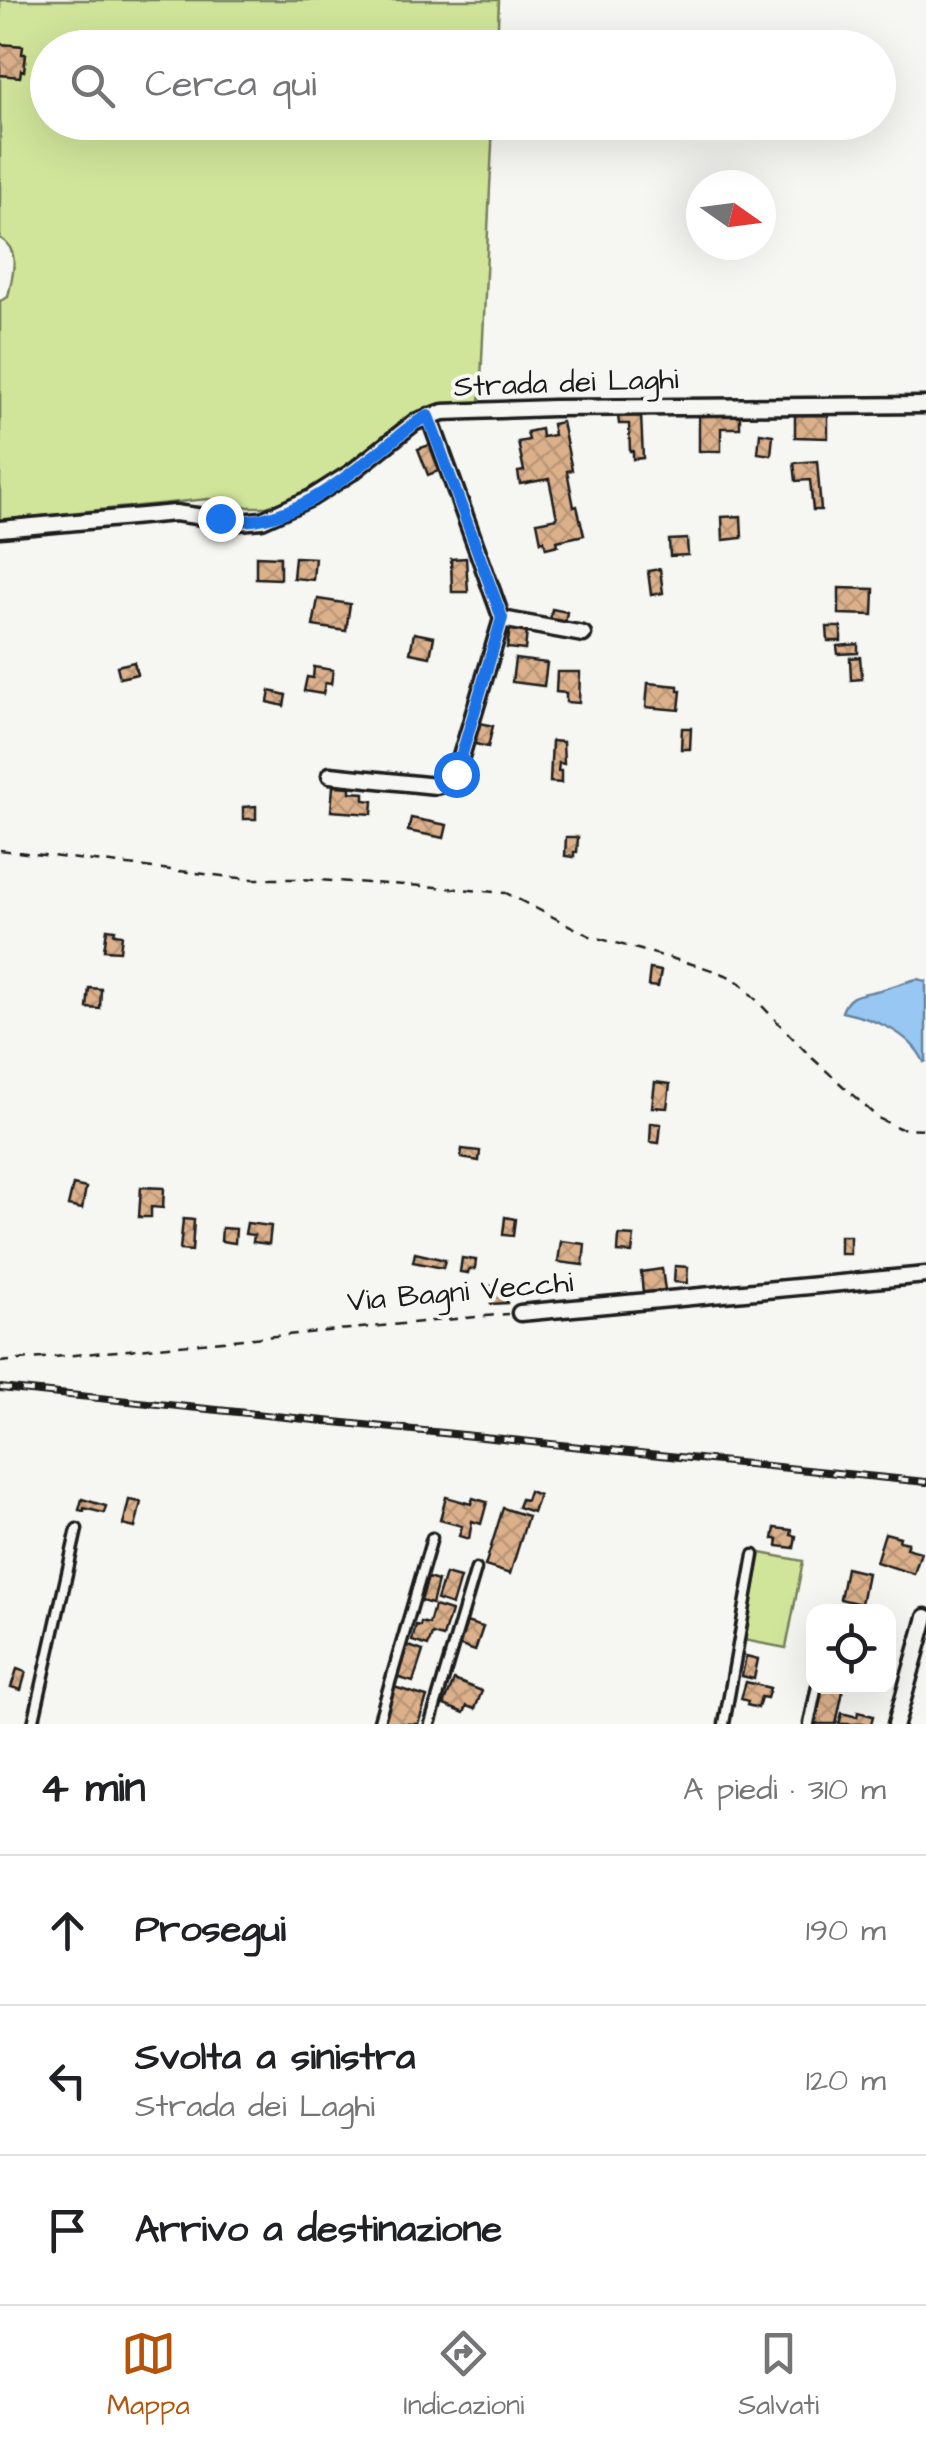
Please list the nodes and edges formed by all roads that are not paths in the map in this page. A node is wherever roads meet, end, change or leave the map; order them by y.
1 (926, 405) edge
2 (428, 416) junction
3 (0, 528) edge
4 (502, 618) junction
5 (583, 634) dead end
6 (330, 775) dead end
7 (926, 1275) edge
8 (520, 1314) road end
9 (77, 1529) dead end
10 (432, 1538) dead end
11 (754, 1555) dead end
12 (476, 1568) dead end
13 (926, 1617) edge
14 (816, 1694) edge
15 (33, 1724) edge
16 (378, 1724) edge
17 (430, 1724) edge
18 (724, 1724) edge
19 (810, 1724) edge
20 (896, 1724) edge

1 - 2 street, Strada dei Laghi
2 - 3 street, Strada dei Laghi
2 - 4 street
4 - 5 street
4 - 6 street
7 - 8 street, Via Bagni Vecchi
9 - 15 lane
10 - 16 lane
11 - 18 lane
12 - 17 lane
13 - 20 street
14 - 19 lane

